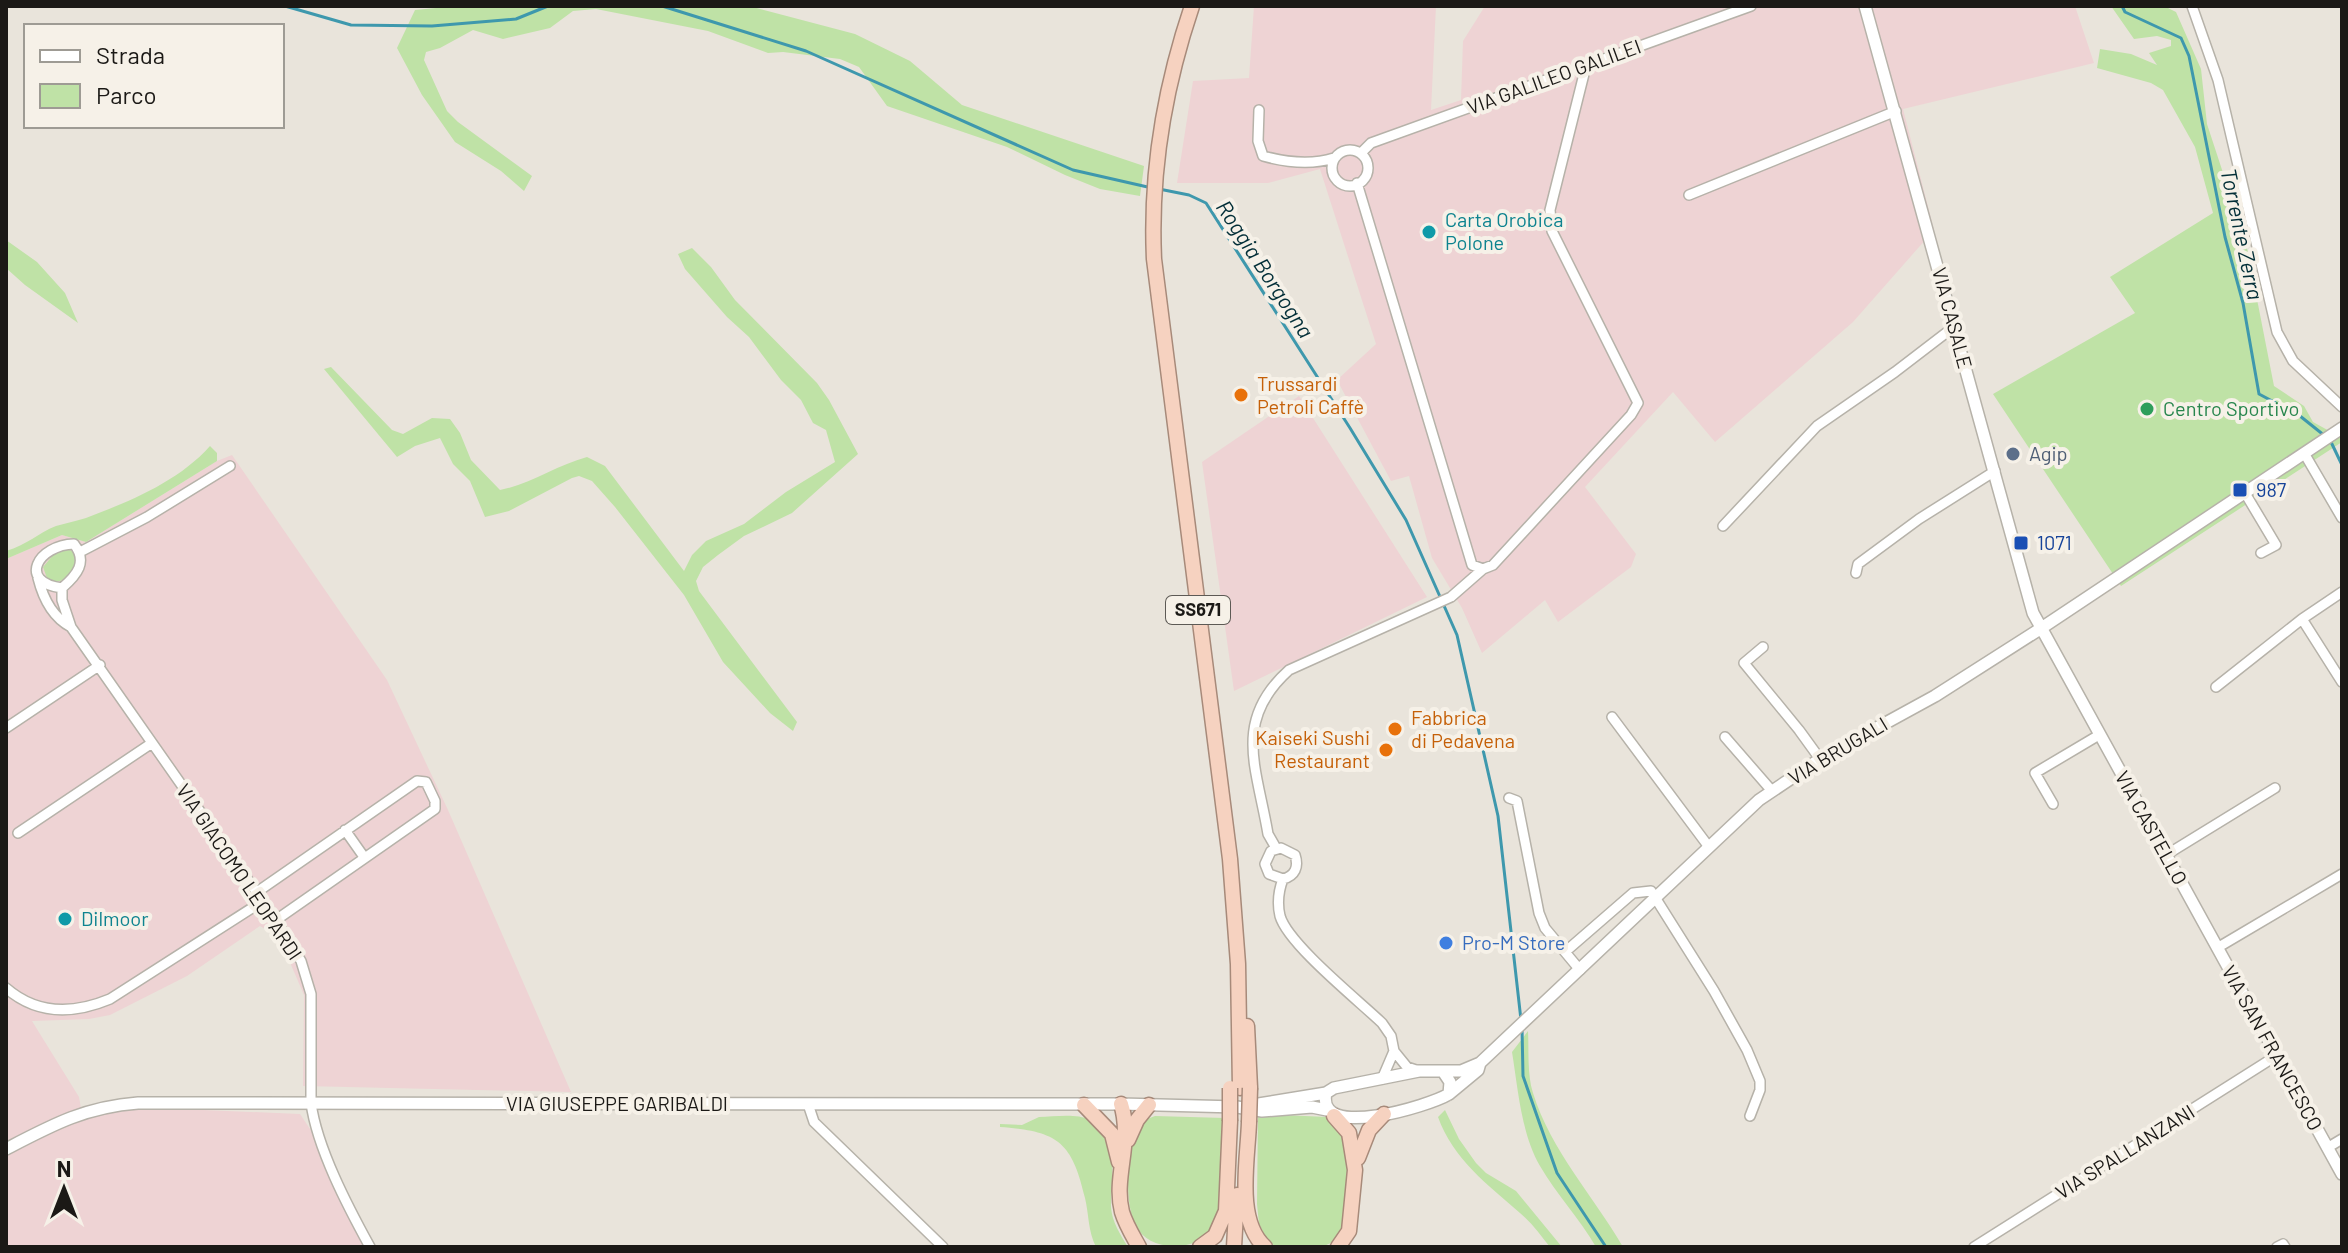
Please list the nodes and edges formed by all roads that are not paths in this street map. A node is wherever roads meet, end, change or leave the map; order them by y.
1 (1192, 6) edge
2 (1751, 6) edge
3 (1865, 6) edge
4 (2192, 6) edge
5 (1586, 66) junction
6 (1259, 110) dead end
7 (1896, 111) junction
8 (1361, 153) junction
9 (1334, 158) junction
10 (1357, 183) junction
11 (1689, 195) dead end
12 (1955, 326) junction
13 (2342, 407) edge
14 (2340, 430) edge
15 (2304, 453) junction
16 (230, 466) dead end
17 (1995, 471) junction
18 (2245, 493) junction
19 (2342, 518) edge
20 (1723, 526) dead end
21 (80, 552) junction
22 (2261, 553) dead end
23 (1483, 569) junction
24 (1856, 573) dead end
25 (38, 578) junction
26 (62, 588) junction
27 (2342, 592) edge
28 (2302, 619) junction
29 (71, 627) junction
30 (2040, 629) junction
31 (1763, 647) dead end
32 (100, 665) junction
33 (2342, 682) edge
34 (2216, 687) dead end
35 (1612, 717) dead end
36 (6, 728) edge
37 (2099, 735) junction
38 (1725, 737) dead end
39 (152, 743) junction
40 (1820, 759) junction
41 (2275, 788) dead end
42 (1772, 791) junction
43 (1509, 798) dead end
44 (2053, 804) dead end
45 (345, 830) junction
46 (18, 833) dead end
47 (1709, 847) junction
48 (1276, 848) junction
49 (2166, 855) junction
50 (364, 857) junction
51 (2342, 874) edge
52 (1283, 879) junction
53 (260, 897) junction
54 (1655, 899) junction
55 (276, 920) junction
56 (2203, 921) joint
57 (2217, 948) junction
58 (1565, 952) junction
59 (1580, 970) junction
60 (6, 988) edge
61 (1513, 1034) joint
62 (1394, 1051) junction
63 (2276, 1056) junction
64 (1480, 1063) junction
65 (1419, 1071) junction
66 (1444, 1073) junction
67 (1382, 1079) junction
68 (1326, 1093) junction
69 (1449, 1094) junction
70 (311, 1103) junction
71 (808, 1104) junction
72 (1121, 1104) junction
73 (1084, 1105) junction
74 (1149, 1105) junction
75 (1330, 1113) junction
76 (1384, 1114) junction
77 (1750, 1116) dead end
78 (1239, 1118) junction
79 (1112, 1134) junction
80 (2342, 1139) edge
81 (1126, 1144) junction
82 (2327, 1148) junction
83 (6, 1149) edge
84 (1355, 1170) junction
85 (2342, 1174) edge
86 (1121, 1178) junction
87 (1130, 1233) junction
88 (1337, 1246) edge
89 (370, 1247) edge
90 (943, 1247) edge
91 (1139, 1247) edge
92 (1148, 1247) edge
93 (1200, 1247) edge
94 (1234, 1247) edge
95 (1265, 1247) edge
96 (1974, 1247) edge
97 (2277, 1247) edge
98 (2285, 1247) edge

1 - 78 highway, SS671
2 - 5 street, VIA GALILEO GALILEI
3 - 7 street, VIA CASALE
4 - 13 street
5 - 8 street, VIA GALILEO GALILEI
5 - 23 street
6 - 9 street
7 - 11 street
7 - 12 street, VIA CASALE
8 - 9 street
8 - 10 street
9 - 10 street
10 - 23 street
12 - 17 street, VIA CASALE
12 - 20 street
14 - 15 street, VIA BRUGALI
15 - 18 street, VIA BRUGALI
15 - 19 street
16 - 21 street
17 - 24 street
17 - 30 street, VIA CASALE
18 - 22 street
18 - 30 street, VIA BRUGALI
21 - 25 street
21 - 26 street
23 - 48 street
25 - 26 street
25 - 29 street, VIA GIACOMO LEOPARDI
26 - 29 street, VIA GIACOMO LEOPARDI
27 - 28 street
28 - 33 street
28 - 34 street
29 - 32 street, VIA GIACOMO LEOPARDI
30 - 37 street, VIA CASTELLO
30 - 40 street, VIA BRUGALI
31 - 40 street
32 - 36 street
32 - 39 street, VIA GIACOMO LEOPARDI
35 - 47 street
37 - 44 street
37 - 49 street, VIA CASTELLO
38 - 42 street
39 - 46 street
39 - 53 street, VIA GIACOMO LEOPARDI
40 - 42 street, VIA BRUGALI
41 - 49 street
42 - 47 street, VIA BRUGALI
43 - 58 street
45 - 50 street
45 - 50 street
45 - 53 street
47 - 54 street, VIA BRUGALI
48 - 52 street
48 - 52 street
49 - 56 street, VIA CASTELLO
50 - 55 street
51 - 57 street
52 - 62 street
53 - 55 street, VIA GIACOMO LEOPARDI
53 - 60 street
54 - 58 street
54 - 59 street, VIA BRUGALI
54 - 77 street
55 - 70 street, VIA GIACOMO LEOPARDI
56 - 57 street, VIA SAN FRANCESCO
57 - 63 street, VIA SAN FRANCESCO
58 - 59 street
59 - 61 street, VIA BRUGALI
61 - 64 street, VIA GIUSEPPE GARIBALDI
62 - 65 street
62 - 67 street
63 - 82 street, VIA SAN FRANCESCO
63 - 96 street, VIA SPALLANZANI
64 - 66 street, VIA GIUSEPPE GARIBALDI
64 - 69 street, VIA GIUSEPPE GARIBALDI
65 - 66 street, VIA GIUSEPPE GARIBALDI
65 - 67 street, VIA GIUSEPPE GARIBALDI
66 - 69 street
67 - 68 street, VIA GIUSEPPE GARIBALDI
68 - 75 street
68 - 78 street, VIA GIUSEPPE GARIBALDI
69 - 76 street, VIA GIUSEPPE GARIBALDI
70 - 71 street, VIA GIUSEPPE GARIBALDI
70 - 83 street, VIA GIUSEPPE GARIBALDI
70 - 89 street, VIA GIACOMO LEOPARDI
71 - 73 street, VIA GIUSEPPE GARIBALDI
71 - 90 street
72 - 73 street, VIA GIUSEPPE GARIBALDI
72 - 74 street, VIA GIUSEPPE GARIBALDI
72 - 79 highway
72 - 81 highway
73 - 79 highway
74 - 78 street, VIA GIUSEPPE GARIBALDI
74 - 81 highway
75 - 76 street, VIA GIUSEPPE GARIBALDI
75 - 78 street, VIA GIUSEPPE GARIBALDI
75 - 84 highway
76 - 84 highway
78 - 93 highway
78 - 94 highway, SS671
78 - 95 highway
79 - 86 highway
80 - 82 street
81 - 86 highway
82 - 85 street, VIA SAN FRANCESCO
84 - 88 highway
86 - 87 highway
87 - 91 highway
87 - 92 highway
97 - 98 street

